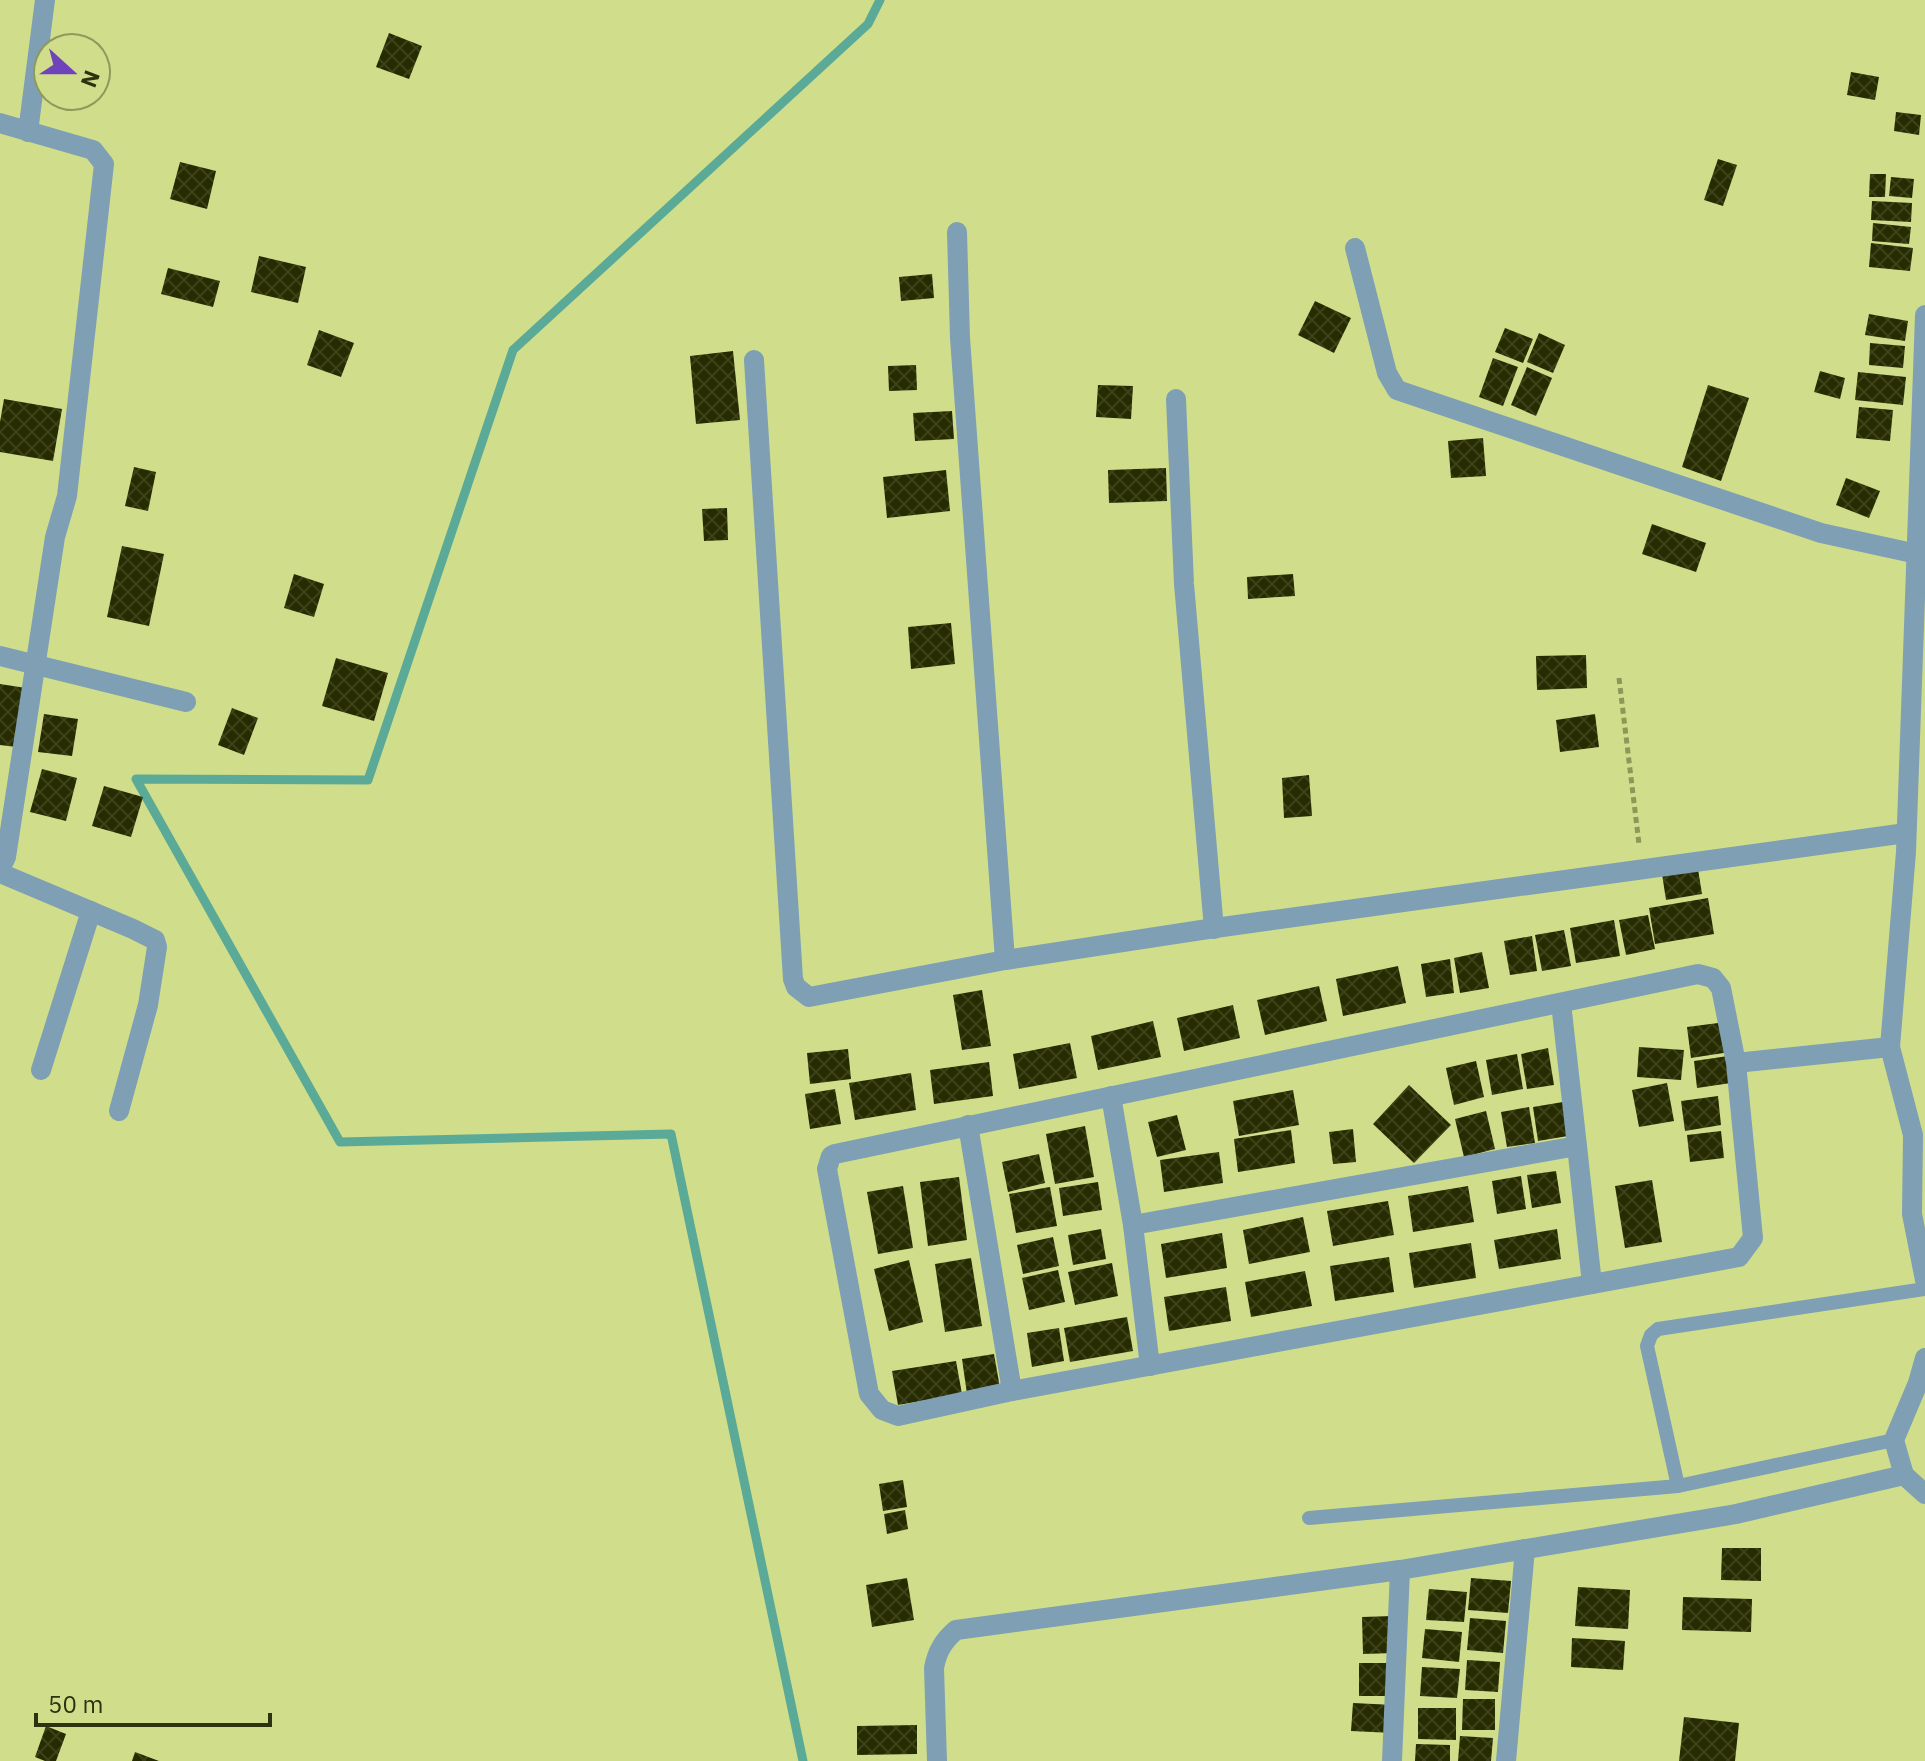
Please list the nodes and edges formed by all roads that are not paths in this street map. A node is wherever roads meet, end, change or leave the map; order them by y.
1 (45, 0) edge
2 (0, 123) edge
3 (28, 132) junction
4 (957, 232) dead end
5 (1355, 248) dead end
6 (1925, 315) edge
7 (754, 360) dead end
8 (1176, 399) dead end
9 (1922, 476) edge
10 (1917, 554) junction
11 (0, 656) edge
12 (35, 666) junction
13 (186, 702) dead end
14 (1912, 845) edge
15 (0, 871) edge
16 (91, 911) junction
17 (1214, 929) junction
18 (1005, 960) junction
19 (1561, 1003) junction
20 (1890, 1047) junction
21 (1736, 1063) junction
22 (41, 1070) dead end
23 (1111, 1096) junction
24 (119, 1111) dead end
25 (968, 1125) junction
26 (1919, 1135) edge
27 (1577, 1146) junction
28 (1133, 1225) junction
29 (1925, 1280) edge
30 (1592, 1284) junction
31 (1925, 1289) edge
32 (1925, 1358) edge
33 (1150, 1366) junction
34 (1012, 1391) junction
35 (1894, 1440) junction
36 (1904, 1475) junction
37 (1678, 1486) junction
38 (1925, 1494) edge
39 (1309, 1518) dead end
40 (1525, 1549) junction
41 (1400, 1570) junction
42 (937, 1761) edge
43 (1392, 1761) edge
44 (1506, 1761) edge

1 - 3 street
2 - 3 street
3 - 12 street
4 - 18 street
5 - 10 street
6 - 9 street
7 - 18 street
8 - 17 street
9 - 10 street
10 - 14 street
11 - 12 street
12 - 13 street
12 - 15 street
14 - 17 street
14 - 20 street
15 - 16 street
16 - 22 street
16 - 24 street
17 - 18 street
19 - 21 street
19 - 23 street
19 - 27 street
20 - 21 street
20 - 26 street
21 - 30 street
23 - 25 street
23 - 28 street
25 - 34 street
25 - 34 street
26 - 29 street
27 - 28 street
27 - 30 street
28 - 33 street
30 - 33 street
31 - 37 lane
32 - 35 street
33 - 34 street
35 - 36 street
35 - 37 lane
36 - 38 street
36 - 40 street
37 - 39 lane
40 - 41 street
40 - 44 street
41 - 42 street
41 - 43 street

